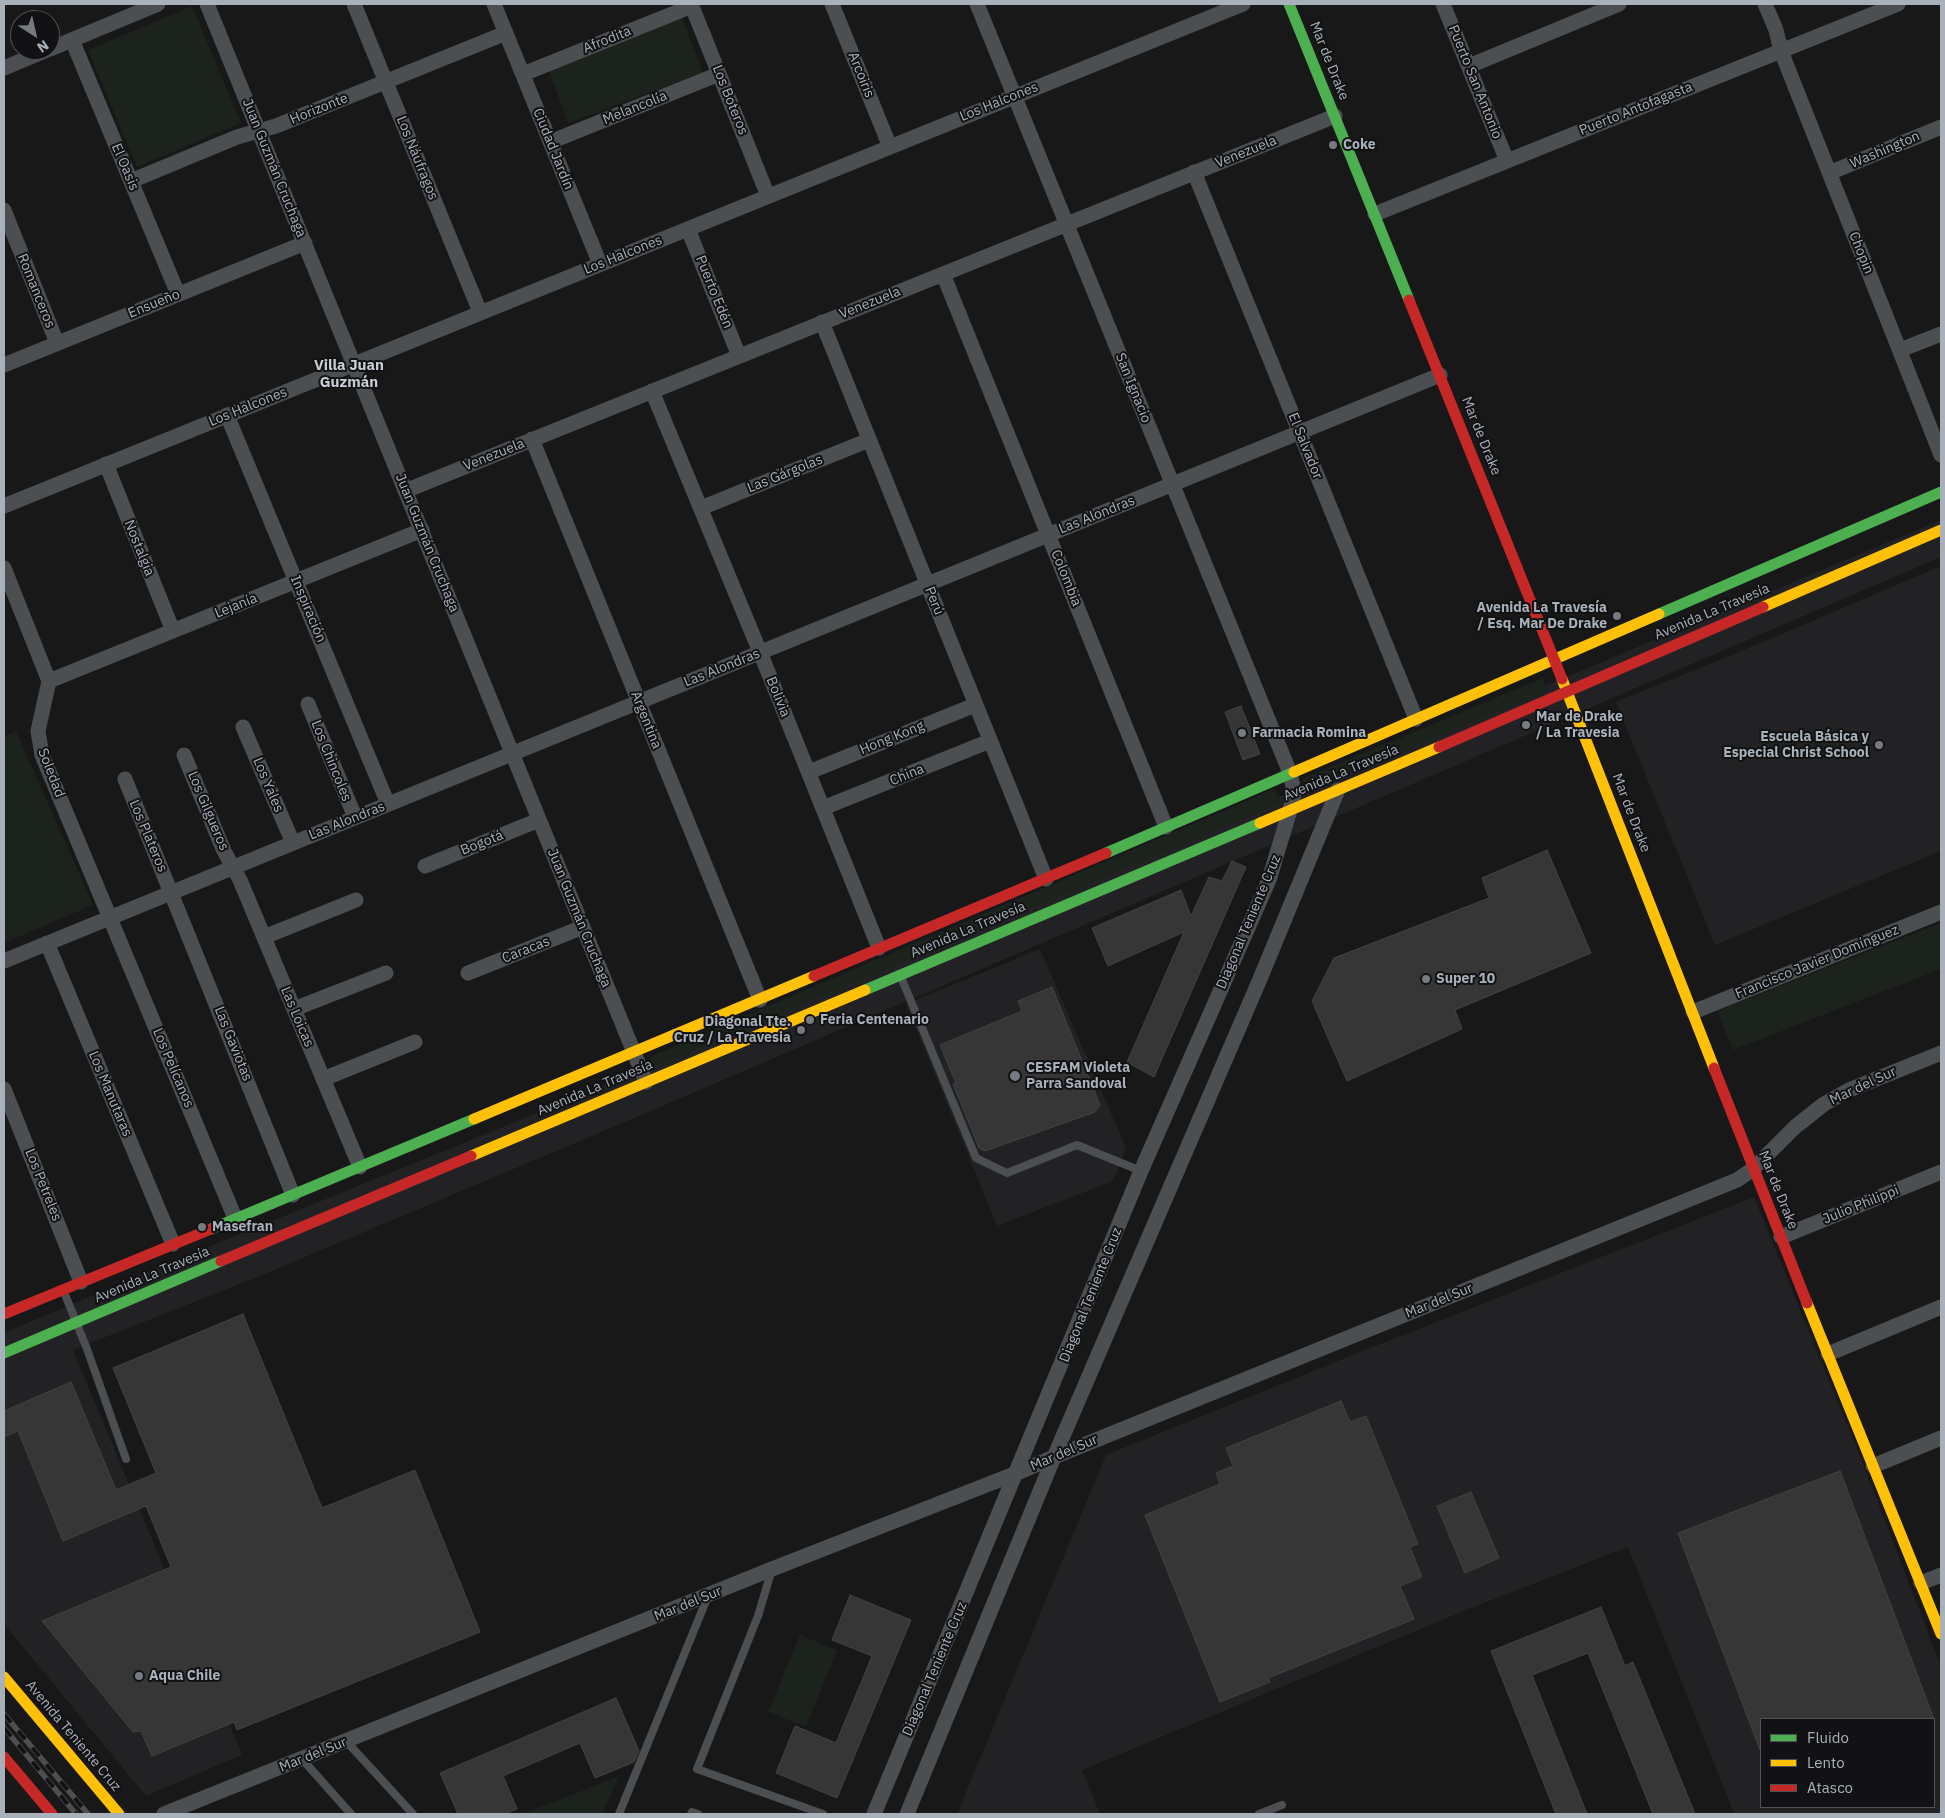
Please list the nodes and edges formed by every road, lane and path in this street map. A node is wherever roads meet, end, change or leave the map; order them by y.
1 (158, 4) edge
2 (207, 4) edge
3 (354, 4) edge
4 (494, 4) edge
5 (832, 4) edge
6 (977, 4) edge
7 (1243, 4) edge
8 (1290, 4) edge
9 (1443, 4) edge
10 (1619, 4) edge
11 (1765, 4) edge
12 (1898, 4) edge
13 (692, 5) edge
14 (1880, 7) edge
15 (506, 33) junction
16 (72, 40) junction
17 (60, 44) edge
18 (1780, 51) junction
19 (23, 60) edge
20 (1469, 66) junction
21 (4, 68) edge
22 (523, 74) junction
23 (719, 74) junction
24 (386, 82) junction
25 (1014, 96) junction
26 (1335, 116) junction
27 (1941, 127) edge
28 (259, 131) junction
29 (550, 142) junction
30 (890, 147) junction
31 (1507, 161) junction
32 (1194, 172) junction
33 (1829, 173) junction
34 (131, 181) junction
35 (768, 196) junction
36 (4, 210) edge
37 (1375, 214) junction
38 (1066, 224) junction
39 (688, 228) junction
40 (305, 243) junction
41 (600, 264) junction
42 (943, 274) junction
43 (178, 294) junction
44 (480, 312) junction
45 (822, 322) junction
46 (1941, 334) edge
47 (58, 343) junction
48 (1900, 350) junction
49 (740, 356) junction
50 (354, 364) junction
51 (4, 365) edge
52 (1440, 375) junction
53 (652, 391) junction
54 (227, 415) junction
55 (1299, 432) junction
56 (532, 439) junction
57 (869, 440) junction
58 (1941, 455) edge
59 (106, 464) junction
60 (1172, 484) junction
61 (405, 491) junction
62 (1941, 492) edge
63 (4, 506) edge
64 (701, 508) junction
65 (422, 530) junction
66 (1941, 530) edge
67 (1048, 534) junction
68 (4, 568) edge
69 (296, 581) junction
70 (927, 584) junction
71 (173, 631) junction
72 (760, 652) junction
73 (1555, 659) junction
74 (50, 681) junction
75 (1568, 691) junction
76 (639, 702) junction
77 (308, 704) dead end
78 (975, 705) junction
79 (1416, 718) junction
80 (243, 727) dead end
81 (990, 741) junction
82 (512, 753) junction
83 (184, 755) dead end
84 (808, 772) junction
85 (1290, 772) junction
86 (125, 779) dead end
87 (1338, 790) junction
88 (388, 804) junction
89 (823, 808) junction
90 (1292, 809) junction
91 (355, 818) junction
92 (539, 820) junction
93 (1166, 827) junction
94 (293, 843) junction
95 (425, 866) dead end
96 (234, 867) junction
97 (1046, 879) junction
98 (172, 892) junction
99 (356, 900) dead end
100 (1941, 912) edge
101 (110, 918) junction
102 (583, 927) junction
103 (264, 937) junction
104 (47, 943) junction
105 (879, 948) junction
106 (4, 961) edge
107 (386, 973) dead end
108 (468, 973) dead end
109 (900, 975) junction
110 (760, 1000) junction
111 (294, 1009) junction
112 (1693, 1012) junction
113 (415, 1042) dead end
114 (634, 1052) junction
115 (1941, 1052) edge
116 (323, 1079) junction
117 (646, 1082) junction
118 (4, 1089) edge
119 (360, 1167) junction
120 (1753, 1169) junction
121 (1141, 1171) junction
122 (1941, 1172) edge
123 (293, 1195) junction
124 (235, 1218) junction
125 (1781, 1237) junction
126 (173, 1244) junction
127 (82, 1282) junction
128 (64, 1290) junction
129 (1941, 1307) edge
130 (4, 1314) edge
131 (76, 1323) junction
132 (4, 1353) edge
133 (1828, 1354) junction
134 (1941, 1438) edge
135 (1054, 1457) junction
136 (126, 1459) dead end
137 (1873, 1466) junction
138 (1017, 1473) junction
139 (772, 1570) junction
140 (1941, 1574) edge
141 (1921, 1583) junction
142 (708, 1596) junction
143 (1941, 1634) edge
144 (4, 1677) edge
145 (346, 1741) junction
146 (4, 1757) edge
147 (302, 1759) junction
148 (1282, 1805) dead end
149 (52, 1814) edge
150 (119, 1814) edge
151 (164, 1814) edge
152 (350, 1814) edge
153 (413, 1814) edge
154 (619, 1814) edge
155 (691, 1814) edge
156 (698, 1814) edge
157 (823, 1814) edge
158 (874, 1814) edge
159 (907, 1814) edge
160 (1260, 1814) edge

1 - 16 street
2 - 28 street, Juan Guzmán Cruchaga
3 - 24 street, Los Náufragos
4 - 15 street, Ciudad Jardín
5 - 30 street, Arcoiris
6 - 25 street, San Ignacio
7 - 25 street, Los Halcones
8 - 26 street, Mar de Drake
9 - 20 street, Puerto San Antonio
10 - 20 street
11 - 18 street, Chopin
12 - 14 street, Puerto Antofagasta
13 - 22 street, Afrodita
13 - 23 street, Los Boteros
14 - 18 street, Puerto Antofagasta
15 - 22 street, Ciudad Jardín
15 - 24 street, Horizonte
16 - 17 street
16 - 34 street, El Oasis
18 - 31 street, Puerto Antofagasta
18 - 33 street, Chopin
19 - 21 street
20 - 31 street, Puerto San Antonio
22 - 29 street, Ciudad Jardín
23 - 29 street, Melancolía
23 - 35 street, Los Boteros
24 - 28 street, Horizonte
24 - 44 street, Los Náufragos
25 - 30 street, Los Halcones
25 - 38 street, San Ignacio
26 - 32 street, Venezuela
26 - 37 street, Mar de Drake
27 - 33 street, Washington
28 - 34 street, Horizonte
28 - 40 street, Juan Guzmán Cruchaga
29 - 41 street, Ciudad Jardín
30 - 35 street, Los Halcones
31 - 37 street, Puerto Antofagasta
32 - 38 street, Venezuela
32 - 55 street, El Salvador
33 - 48 street, Chopin
34 - 43 street, El Oasis
35 - 39 street, Los Halcones
36 - 47 street, Romanceros
37 - 52 street, Mar de Drake
38 - 42 street, Venezuela
38 - 60 street, San Ignacio
39 - 41 street, Los Halcones
39 - 49 street, Puerto Edén
40 - 43 street, Ensueño
40 - 50 street, Juan Guzmán Cruchaga
41 - 44 street, Los Halcones
42 - 45 street, Venezuela
42 - 67 street, Colombia
43 - 47 street, Ensueño
44 - 50 street, Los Halcones
45 - 49 street, Venezuela
45 - 57 street, Perú
46 - 48 street
47 - 51 street, Ensueño
48 - 58 street, Chopin
49 - 53 street, Venezuela
50 - 54 street, Los Halcones
50 - 61 street, Juan Guzmán Cruchaga
52 - 55 street, Las Alondras
52 - 73 street, Mar de Drake
53 - 56 street, Venezuela
53 - 64 street, Bolivia
54 - 59 street, Los Halcones
54 - 69 street, Inspiración
55 - 60 street, Las Alondras
55 - 79 street, El Salvador
56 - 61 street, Venezuela
56 - 76 street, Argentina
57 - 64 street, Las Gárgolas
57 - 70 street, Perú
59 - 63 street, Los Halcones
59 - 71 street, Nostalgia
60 - 67 street, Las Alondras
60 - 85 street, San Ignacio
61 - 65 street, Juan Guzmán Cruchaga
62 - 73 street, Avenida La Travesía
64 - 72 street, Bolivia
65 - 69 street, Lejanía
65 - 82 street, Juan Guzmán Cruchaga
66 - 75 street, Avenida La Travesía
67 - 70 street, Las Alondras
67 - 93 street, Colombia
68 - 74 street
69 - 71 street, Lejanía
69 - 88 street, Inspiración
70 - 72 street, Las Alondras
70 - 78 street, Perú
71 - 74 street, Lejanía
72 - 76 street, Las Alondras
72 - 84 street, Bolivia
73 - 75 street, Mar de Drake
73 - 79 street, Avenida La Travesía
74 - 101 street, Soledad
75 - 87 street, Avenida La Travesía
75 - 112 street, Mar de Drake
76 - 82 street, Las Alondras
76 - 110 street, Argentina
77 - 91 street, Los Chincoles
78 - 81 street, Perú
78 - 84 street, Hong Kong
79 - 85 street, Avenida La Travesía
80 - 94 street, Los Yales
81 - 89 street, China
81 - 97 street, Perú
82 - 88 street, Las Alondras
82 - 92 street, Juan Guzmán Cruchaga
83 - 96 street, Los Gilgueros
84 - 89 street, Bolivia
85 - 90 street, Diagonal Teniente Cruz
85 - 93 street, Avenida La Travesía
86 - 98 street, Los Plateros
87 - 90 street, Avenida La Travesía
87 - 135 street, Diagonal Teniente Cruz
88 - 91 street, Las Alondras
89 - 105 street, Bolivia
90 - 109 street, Avenida La Travesía
90 - 121 street, Diagonal Teniente Cruz
91 - 94 street, Las Alondras
92 - 95 street, Bogotá
92 - 102 street, Juan Guzmán Cruchaga
93 - 97 street, Avenida La Travesía
94 - 96 street, Las Alondras
96 - 98 street, Las Alondras
96 - 103 street, Las Loicas
97 - 105 street, Avenida La Travesía
98 - 101 street, Las Alondras
98 - 123 street, Las Gaviotas
99 - 103 street
100 - 112 street, Francisco Javier Domínguez
101 - 104 street, Las Alondras
101 - 124 street, Los Pelícanos
102 - 108 street, Caracas
102 - 114 street, Juan Guzmán Cruchaga
103 - 111 street, Las Loicas
104 - 106 street, Las Alondras
104 - 126 street, Los Manutaras
105 - 110 street, Avenida La Travesía
107 - 111 street
109 - 117 street, Avenida La Travesía
109 - 121 lane
110 - 114 street, Avenida La Travesía
111 - 116 street, Las Loicas
112 - 120 street, Mar de Drake
113 - 116 street
114 - 117 street, Juan Guzmán Cruchaga
114 - 119 street, Avenida La Travesía
115 - 120 street, Mar del Sur
116 - 119 street, Las Loicas
117 - 131 street, Avenida La Travesía
118 - 127 street, Los Petreles
119 - 123 street, Avenida La Travesía
120 - 125 street, Mar de Drake
120 - 135 street, Mar del Sur
121 - 138 street, Diagonal Teniente Cruz
122 - 125 street, Julio Philippi
123 - 124 street, Avenida La Travesía
124 - 126 street, Avenida La Travesía
125 - 133 street, Mar de Drake
126 - 127 street, Avenida La Travesía
127 - 128 street, Avenida La Travesía
128 - 130 street, Avenida La Travesía
128 - 131 lane
129 - 133 street
131 - 132 street, Avenida La Travesía
131 - 136 lane
133 - 137 street, Mar de Drake
134 - 137 street
135 - 138 street, Mar del Sur
135 - 159 street, Diagonal Teniente Cruz
137 - 141 street, Mar de Drake
138 - 139 street, Mar del Sur
138 - 158 street, Diagonal Teniente Cruz
139 - 142 street, Mar del Sur
139 - 157 lane
140 - 141 street
141 - 143 street, Mar de Drake
142 - 145 street, Mar del Sur
142 - 154 lane
144 - 150 street, Avenida Teniente Cruz
145 - 147 street, Mar del Sur
145 - 153 lane
146 - 149 street
147 - 151 street, Mar del Sur
147 - 152 lane
148 - 160 lane
155 - 156 lane

